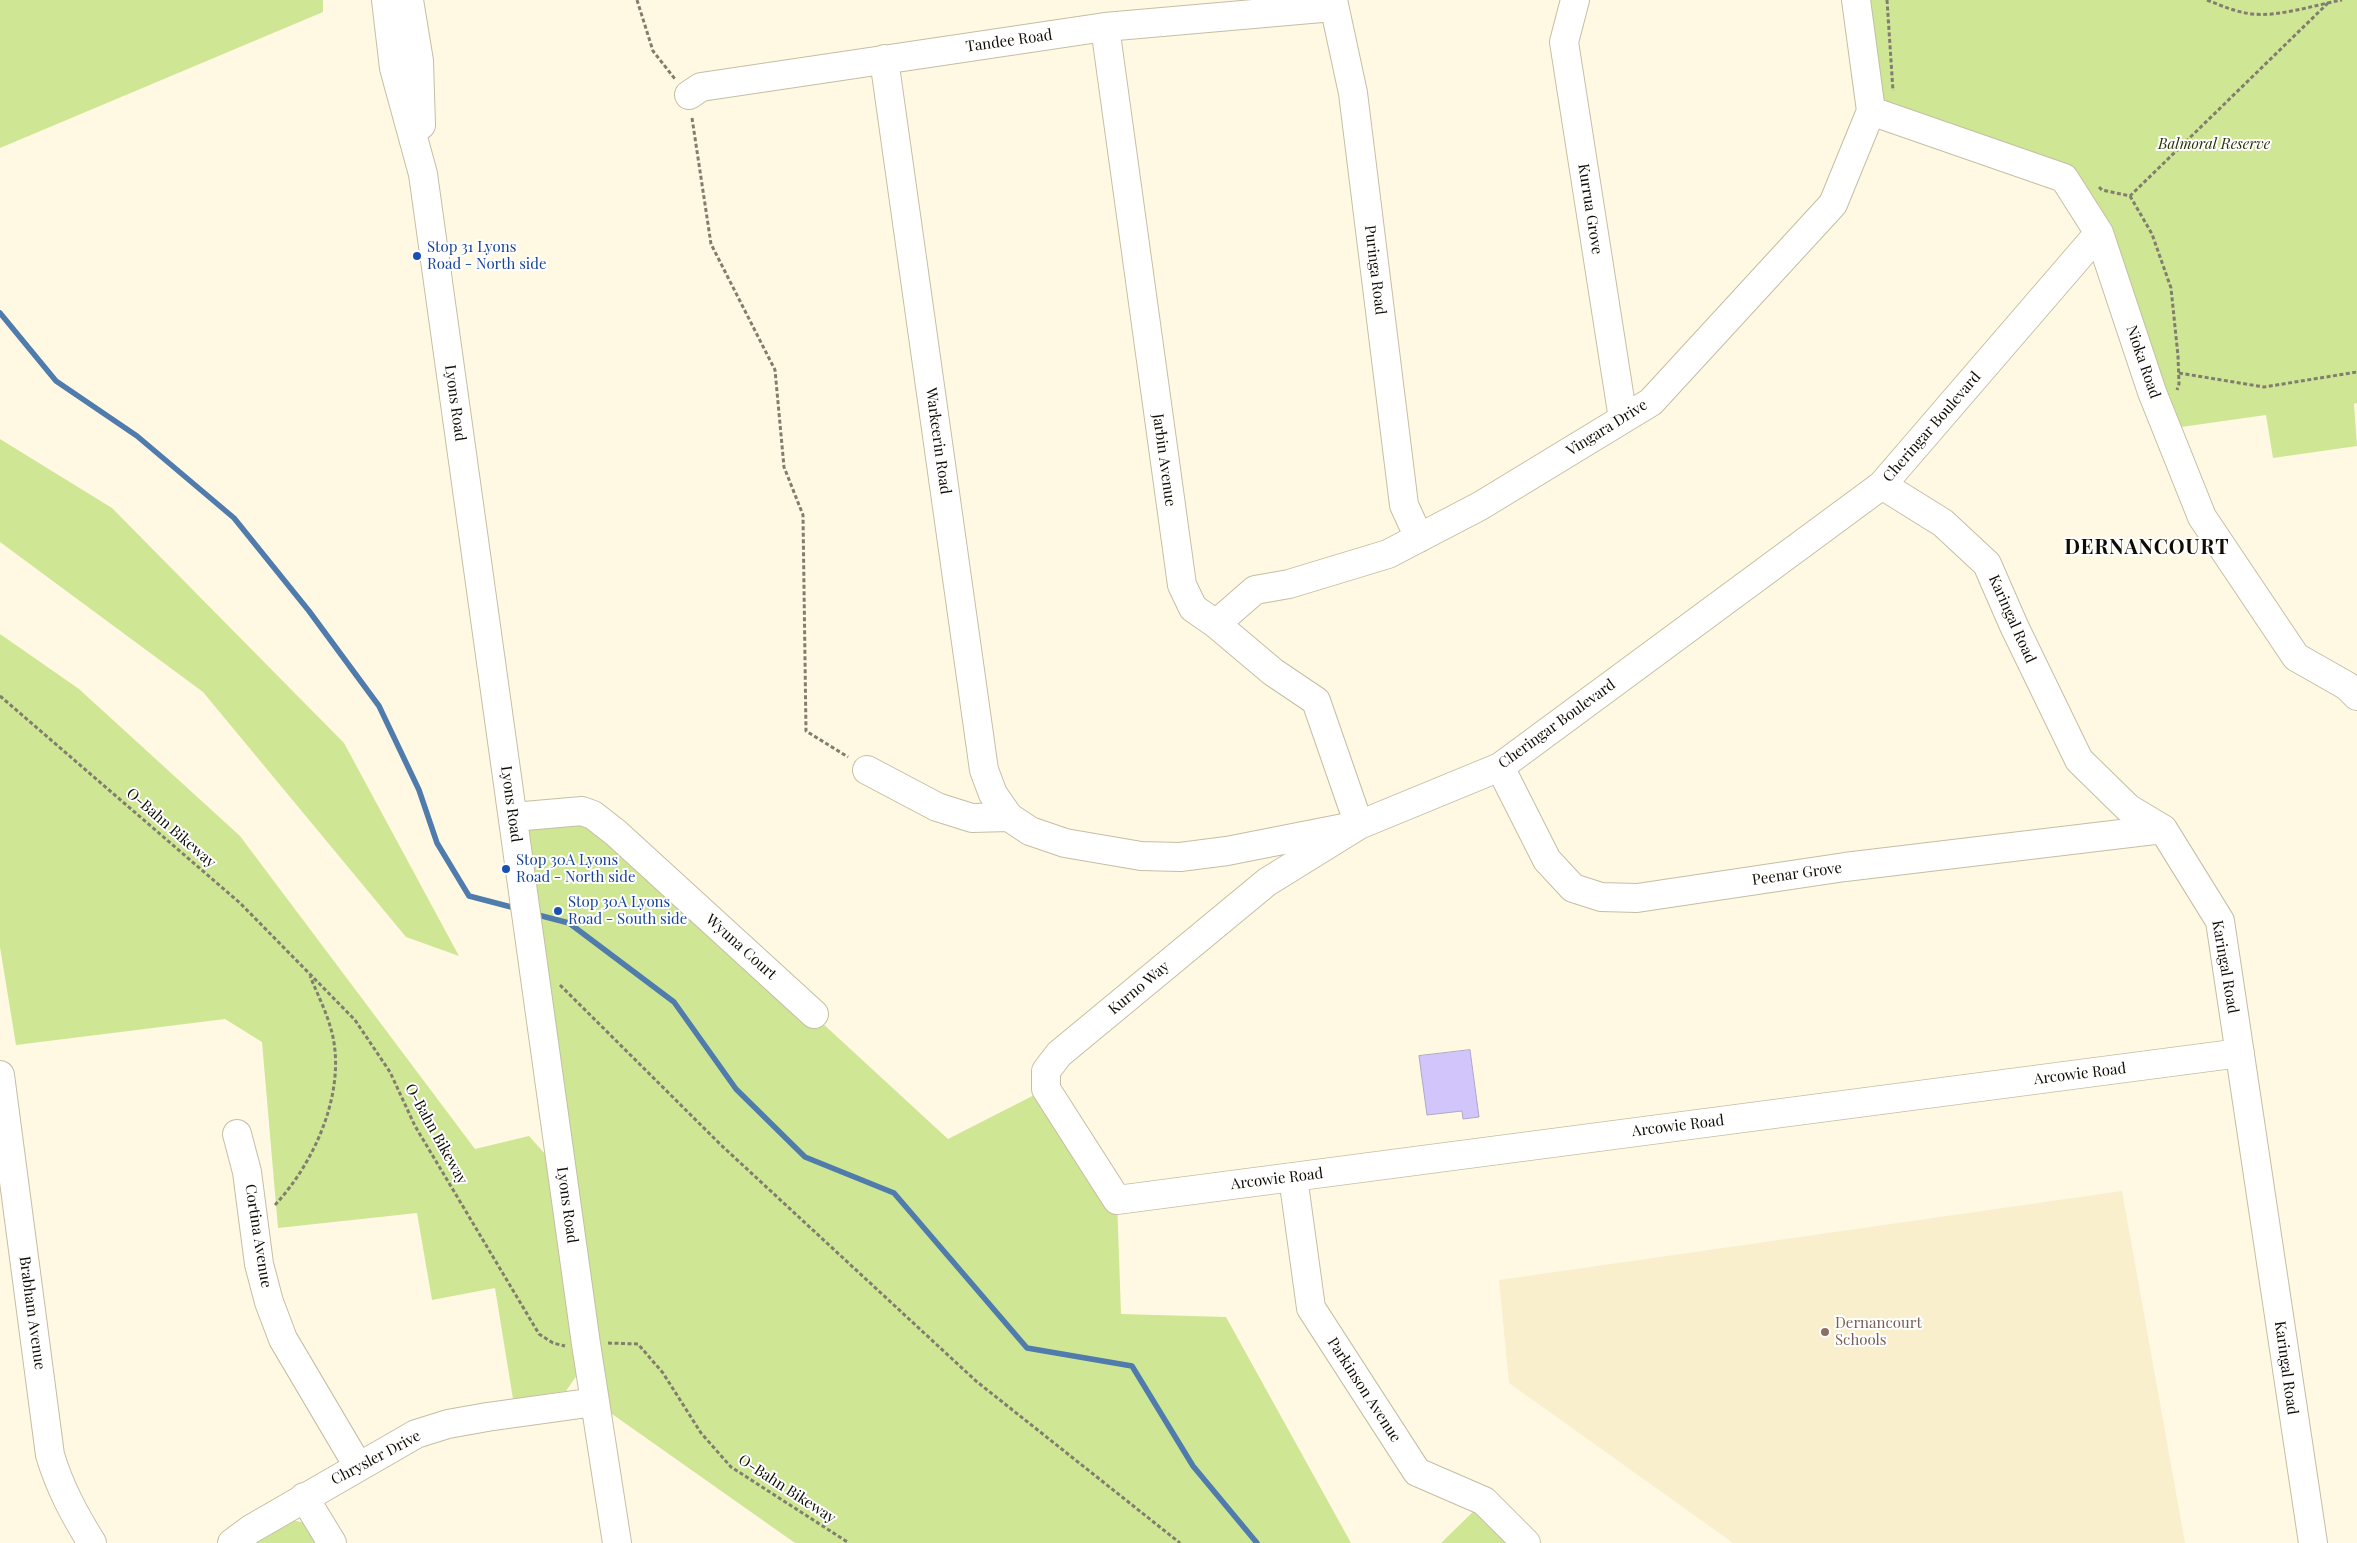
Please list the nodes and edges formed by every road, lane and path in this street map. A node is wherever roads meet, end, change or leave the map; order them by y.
1 (386, 0) edge
2 (409, 0) edge
3 (637, 0) edge
4 (1575, 0) edge
5 (1856, 0) edge
6 (1887, 0) edge
7 (2207, 0) edge
8 (2342, 0) edge
9 (2328, 2) junction
10 (1333, 4) edge
11 (1104, 27) junction
12 (884, 59) junction
13 (689, 96) junction
14 (1881, 103) junction
15 (419, 153) junction
16 (2096, 185) dead end
17 (2130, 196) junction
18 (2099, 233) junction
19 (2357, 372) edge
20 (2179, 373) junction
21 (2176, 392) dead end
22 (1623, 419) junction
23 (1882, 485) junction
24 (1419, 538) junction
25 (1216, 624) junction
26 (0, 696) edge
27 (2357, 696) edge
28 (1500, 767) junction
29 (867, 770) joint
30 (513, 817) junction
31 (1009, 817) junction
32 (1359, 825) junction
33 (2164, 829) junction
34 (533, 958) junction
35 (309, 973) junction
36 (814, 1014) dead end
37 (2240, 1053) junction
38 (0, 1075) edge
39 (237, 1134) dead end
40 (1293, 1176) junction
41 (1117, 1200) joint
42 (254, 1226) junction
43 (586, 1344) junction
44 (595, 1402) junction
45 (358, 1466) junction
46 (304, 1497) junction
47 (92, 1543) edge
48 (232, 1543) edge
49 (332, 1543) edge
50 (618, 1543) edge
51 (849, 1543) edge
52 (1180, 1543) edge
53 (1526, 1543) edge
54 (2313, 1543) edge

1 - 15 street, Lyons Road
2 - 15 street, Lyons Road
3 - 13 path
4 - 22 street, Kurrua Grove
5 - 14 street, Vingara Drive
6 - 14 path
7 - 9 path
8 - 9 path
9 - 17 path
10 - 11 street, Tandee Road
10 - 24 street, Puringa Road
11 - 12 street, Tandee Road
11 - 25 street, Jarbin Avenue
12 - 13 street, Tandee Road
12 - 31 street, Warkeerin Road
13 - 29 path
14 - 18 street, Nioka Road
14 - 22 street, Vingara Drive
15 - 30 street, Lyons Road
16 - 17 path
17 - 20 path
18 - 23 street, Cheringar Boulevard
18 - 27 street, Nioka Road
19 - 20 path
20 - 21 path
22 - 24 street, Vingara Drive
23 - 28 street, Cheringar Boulevard
23 - 33 street, Karingal Road
24 - 25 street, Vingara Drive
25 - 32 street, Jarbin Avenue
26 - 35 path, O-Bahn Bikeway
28 - 32 street, Cheringar Boulevard
28 - 33 street, Peenar Grove
29 - 31 street
30 - 34 street, Lyons Road
30 - 36 street, Wyuna Court
31 - 32 street, Cheringar Boulevard
32 - 41 street, Kurno Way
33 - 37 street, Karingal Road
34 - 43 street, Lyons Road
34 - 52 path
35 - 42 path
35 - 43 path, O-Bahn Bikeway
37 - 40 street, Arcowie Road
37 - 54 street, Karingal Road
38 - 47 street, Brabham Avenue
39 - 42 street, Cortina Avenue
40 - 41 street, Arcowie Road
40 - 53 street, Parkinson Avenue
42 - 45 street, Cortina Avenue
43 - 44 street, Lyons Road
43 - 51 path, O-Bahn Bikeway
44 - 45 street, Chrysler Drive
44 - 50 street, Lyons Road
45 - 46 street, Chrysler Drive
46 - 48 street, Chrysler Drive
46 - 49 street

